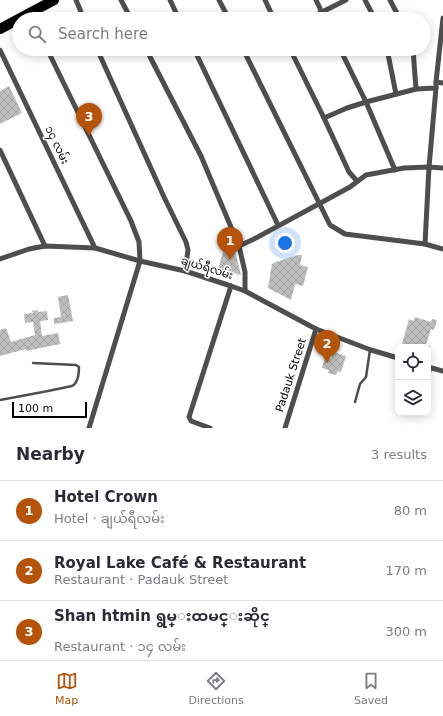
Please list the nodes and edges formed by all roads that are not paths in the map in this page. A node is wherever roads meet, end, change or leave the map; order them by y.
1 (54, 0) edge
2 (76, 0) edge
3 (122, 0) edge
4 (170, 0) edge
5 (219, 0) edge
6 (265, 0) edge
7 (316, 0) edge
8 (346, 0) edge
9 (365, 0) edge
10 (390, 0) edge
11 (37, 12) edge
12 (81, 12) edge
13 (128, 12) edge
14 (176, 12) edge
15 (225, 12) edge
16 (271, 12) edge
17 (322, 12) joint
18 (371, 12) edge
19 (396, 12) edge
20 (443, 18) edge
21 (12, 24) edge
22 (0, 29) edge
23 (0, 50) edge
24 (50, 56) edge
25 (100, 56) edge
26 (150, 56) edge
27 (197, 56) edge
28 (246, 56) edge
29 (293, 56) edge
30 (343, 56) edge
31 (389, 56) edge
32 (414, 56) edge
33 (443, 83) edge
34 (436, 85) junction
35 (416, 89) junction
36 (396, 94) junction
37 (366, 102) junction
38 (324, 118) junction
39 (0, 150) edge
40 (429, 167) junction
41 (443, 168) edge
42 (395, 170) junction
43 (357, 181) junction
44 (319, 204) junction
45 (278, 226) junction
46 (425, 244) junction
47 (44, 246) junction
48 (239, 246) junction
49 (95, 248) junction
50 (443, 249) edge
51 (0, 259) edge
52 (140, 261) junction
53 (185, 271) junction
54 (231, 286) junction
55 (245, 291) junction
56 (316, 329) junction
57 (371, 350) junction
58 (395, 357) edge
59 (33, 363) dead end
60 (431, 367) edge
61 (443, 371) edge
62 (0, 400) edge
63 (355, 402) dead end
64 (89, 428) edge
65 (210, 428) edge
66 (285, 428) edge

1 - 11 highway
2 - 12 street
3 - 13 street
4 - 14 street
5 - 15 street
6 - 16 street
7 - 17 street
8 - 17 street
9 - 18 street
10 - 19 street
20 - 34 street
21 - 22 highway
23 - 49 street, ၁၄ လမ်း
24 - 52 street
25 - 53 street
26 - 48 street
27 - 45 street
28 - 44 street
29 - 38 street
30 - 37 street
31 - 36 street
32 - 35 street
33 - 34 street
34 - 35 street
34 - 40 street
35 - 36 street
36 - 37 street
37 - 38 street
37 - 42 street
38 - 43 street
39 - 47 street
40 - 41 street
40 - 42 street
40 - 46 street
42 - 43 street
43 - 44 street
44 - 45 street
44 - 46 street
45 - 48 street
46 - 50 street
47 - 49 street, ချယ်ရီလမ်း
47 - 51 street, ချယ်ရီလမ်း
48 - 55 street
49 - 52 street, ချယ်ရီလမ်း
52 - 53 street, ချယ်ရီလမ်း
52 - 64 street
53 - 54 street, ချယ်ရီလမ်း
54 - 55 street, ချယ်ရီလမ်း
54 - 65 street
55 - 56 street, ချယ်ရီလမ်း
56 - 57 street, ချယ်ရီလမ်း
56 - 66 street, Padauk Street
57 - 58 street, ချယ်ရီလမ်း
57 - 63 lane
59 - 62 lane
60 - 61 street

